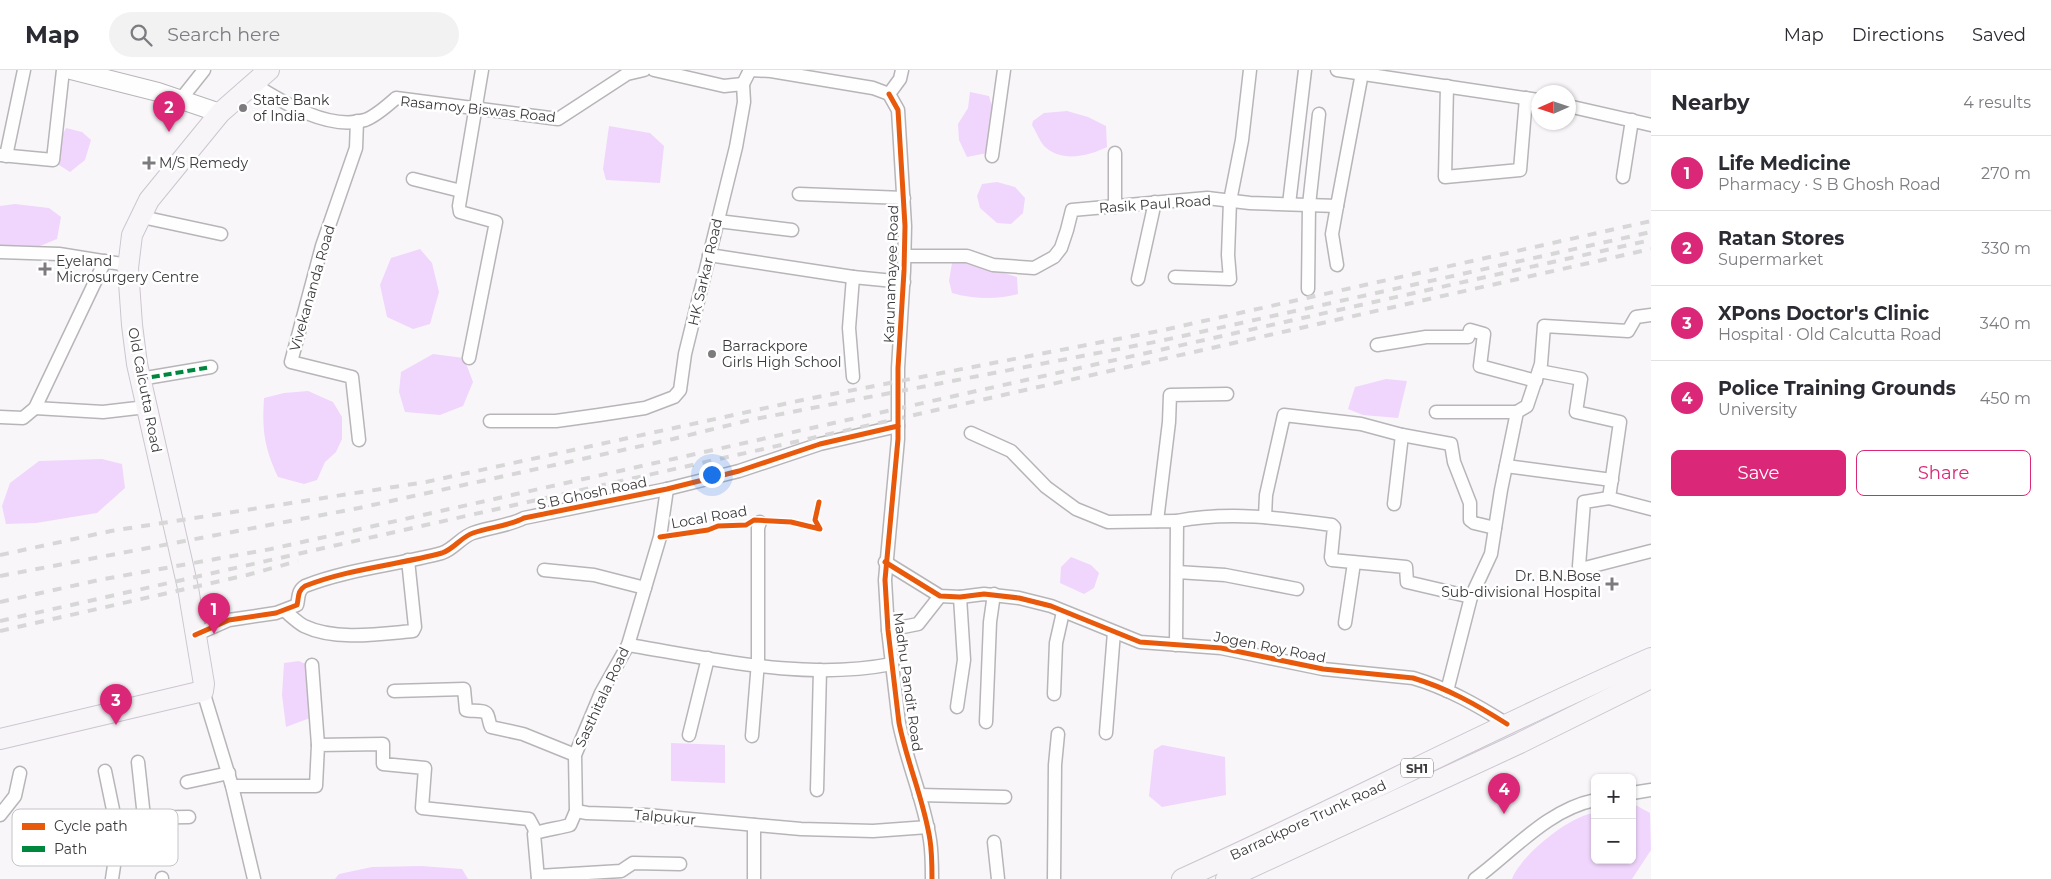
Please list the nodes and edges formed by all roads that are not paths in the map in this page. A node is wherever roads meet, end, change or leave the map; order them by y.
1 (24, 70) edge
2 (63, 70) edge
3 (71, 70) edge
4 (204, 70) edge
5 (269, 70) edge
6 (482, 70) edge
7 (644, 70) edge
8 (654, 70) edge
9 (750, 70) edge
10 (902, 70) edge
11 (1004, 70) edge
12 (1250, 70) edge
13 (1305, 70) edge
14 (1337, 70) edge
15 (1362, 73) junction
16 (112, 75) edge
17 (1404, 75) edge
18 (743, 84) junction
19 (254, 85) junction
20 (1447, 86) junction
21 (889, 94) junction
22 (181, 98) junction
23 (1531, 99) edge
24 (1531, 105) edge
25 (475, 108) junction
26 (1576, 108) edge
27 (220, 113) junction
28 (1318, 114) dead end
29 (1632, 120) junction
30 (357, 121) junction
31 (1651, 125) edge
32 (1115, 153) dead end
33 (3, 156) edge
34 (992, 156) dead end
35 (1623, 177) dead end
36 (412, 179) dead end
37 (461, 191) junction
38 (799, 194) dead end
39 (904, 198) junction
40 (1230, 201) junction
41 (1155, 202) junction
42 (1289, 204) junction
43 (1310, 205) junction
44 (1337, 206) junction
45 (1115, 207) junction
46 (142, 217) junction
47 (718, 221) junction
48 (792, 230) dead end
49 (221, 234) dead end
50 (0, 252) edge
51 (709, 256) junction
52 (905, 256) junction
53 (105, 261) junction
54 (128, 265) junction
55 (1337, 265) dead end
56 (853, 277) junction
57 (1175, 277) dead end
58 (1138, 279) dead end
59 (904, 282) junction
60 (1308, 290) dead end
61 (1651, 315) edge
62 (1377, 345) dead end
63 (470, 358) dead end
64 (211, 367) dead end
65 (1537, 376) junction
66 (853, 377) dead end
67 (140, 379) junction
68 (1227, 394) dead end
69 (35, 408) junction
70 (146, 408) junction
71 (1436, 412) dead end
72 (1517, 412) junction
73 (0, 416) edge
74 (490, 421) dead end
75 (898, 426) junction
76 (971, 433) dead end
77 (1402, 435) junction
78 (359, 440) dead end
79 (1506, 466) junction
80 (1612, 480) junction
81 (667, 489) junction
82 (1609, 498) junction
83 (1394, 504) dead end
84 (1651, 509) edge
85 (1265, 518) junction
86 (1157, 521) junction
87 (1177, 521) junction
88 (760, 522) dead end
89 (1495, 528) junction
90 (1651, 551) edge
91 (408, 560) junction
92 (885, 562) junction
93 (1354, 563) junction
94 (544, 570) dead end
95 (1177, 572) junction
96 (645, 588) junction
97 (1297, 590) dead end
98 (994, 594) junction
99 (940, 596) junction
100 (960, 597) junction
101 (1471, 597) junction
102 (285, 611) junction
103 (1064, 612) junction
104 (1345, 623) dead end
105 (888, 630) junction
106 (1114, 632) junction
107 (194, 635) junction
108 (628, 645) junction
109 (1176, 645) junction
110 (708, 658) junction
111 (1651, 658) edge
112 (892, 664) junction
113 (312, 665) dead end
114 (756, 665) junction
115 (820, 670) junction
116 (1651, 678) edge
117 (203, 691) junction
118 (394, 691) dead end
119 (1447, 691) junction
120 (1054, 694) dead end
121 (957, 707) dead end
122 (986, 722) dead end
123 (1507, 724) junction
124 (1106, 733) dead end
125 (1058, 734) dead end
126 (688, 735) dead end
127 (752, 736) dead end
128 (0, 740) edge
129 (318, 746) junction
130 (575, 755) junction
131 (138, 762) dead end
132 (105, 771) dead end
133 (20, 773) dead end
134 (231, 780) junction
135 (187, 782) dead end
136 (817, 790) dead end
137 (1651, 790) edge
138 (1636, 792) edge
139 (919, 795) junction
140 (1005, 797) dead end
141 (1591, 801) edge
142 (112, 809) edge
143 (143, 809) edge
144 (576, 810) junction
145 (0, 815) edge
146 (178, 817) edge
147 (189, 817) dead end
148 (754, 825) junction
149 (928, 827) junction
150 (536, 832) junction
151 (994, 842) dead end
152 (680, 864) dead end
153 (114, 866) edge
154 (538, 877) edge
155 (112, 879) edge
156 (254, 879) edge
157 (754, 879) edge
158 (932, 879) edge
159 (998, 879) edge
160 (1054, 879) edge
161 (1182, 879) edge
162 (1226, 879) edge
163 (1475, 879) edge

1 - 33 street
2 - 33 street
3 - 16 street
4 - 22 street
5 - 19 main road, Old Calcutta Road
6 - 25 street
7 - 25 street, Rasamoy Biswas Road
8 - 18 street
9 - 18 street, HK Sarkar Road
9 - 21 street
10 - 21 street
11 - 34 street
12 - 40 street
13 - 42 street
14 - 15 street
15 - 17 street
15 - 44 street
16 - 22 street
17 - 20 street
18 - 47 street, HK Sarkar Road
19 - 27 main road, Old Calcutta Road
19 - 30 street, Rasamoy Biswas Road
20 - 23 street
20 - 24 street
21 - 39 street, Karunamayee Road
22 - 27 street
25 - 30 street, Rasamoy Biswas Road
25 - 37 street
26 - 29 street
27 - 46 main road, Old Calcutta Road
28 - 43 street
29 - 31 street
29 - 35 street
30 - 78 street, Vivekananda Road
32 - 45 street
36 - 37 street
37 - 63 street
38 - 39 street
39 - 52 street, Karunamayee Road
40 - 41 street, Rasik Paul Road
40 - 42 street, Rasik Paul Road
40 - 57 street
41 - 45 street, Rasik Paul Road
41 - 58 street
42 - 43 street, Rasik Paul Road
43 - 44 street, Rasik Paul Road
43 - 60 street
44 - 55 street
45 - 52 street, Rasik Paul Road
46 - 49 street
46 - 54 main road, Old Calcutta Road
47 - 48 street
47 - 51 street, HK Sarkar Road
50 - 53 street
51 - 56 street
51 - 74 street, HK Sarkar Road
52 - 59 street, Karunamayee Road
53 - 54 street
53 - 69 street
54 - 67 main road, Old Calcutta Road
56 - 59 street
56 - 66 street
59 - 75 street, Karunamayee Road
61 - 65 street
62 - 65 street
64 - 67 street
65 - 72 street
65 - 80 street
67 - 70 main road, Old Calcutta Road
68 - 86 street
69 - 70 street
69 - 73 street
70 - 107 main road, Old Calcutta Road
71 - 72 street
72 - 79 street
75 - 81 street, S B Ghosh Road
75 - 92 street, Madhu Pandit Road
76 - 86 street
77 - 83 street
77 - 85 street
77 - 89 street
79 - 80 street
79 - 89 street
80 - 82 street
81 - 91 street, S B Ghosh Road
81 - 96 street, Sasthitala Road
82 - 84 street
82 - 90 street
85 - 87 street
85 - 93 street
86 - 87 street
87 - 95 street
88 - 114 street, Local Road
89 - 101 street
91 - 102 street, S B Ghosh Road
91 - 102 street
92 - 99 street, Jogen Roy Road
92 - 105 street, Madhu Pandit Road
93 - 101 street
93 - 104 street
94 - 96 street
95 - 97 street
95 - 109 street
96 - 108 street, Sasthitala Road
98 - 100 street, Jogen Roy Road
98 - 103 street, Jogen Roy Road
98 - 122 street
99 - 100 street, Jogen Roy Road
99 - 105 street
100 - 121 street
101 - 119 street
102 - 107 street
103 - 106 street, Jogen Roy Road
103 - 120 street
105 - 112 street, Madhu Pandit Road
106 - 109 street, Jogen Roy Road
106 - 124 street
107 - 117 main road, Old Calcutta Road
108 - 110 street
108 - 130 street, Sasthitala Road
109 - 119 street, Jogen Roy Road
110 - 114 street
110 - 126 street
111 - 123 main road, Barrackpore Trunk Road / SH1
112 - 115 street
112 - 139 street, Madhu Pandit Road
113 - 129 street
114 - 115 street
114 - 127 street, Local Road
115 - 136 street
116 - 162 main road, Barrackpore Trunk Road / SH1
117 - 128 main road
117 - 134 street
118 - 130 street
119 - 123 street, Jogen Roy Road
123 - 161 main road, Barrackpore Trunk Road / SH1
125 - 160 street
129 - 134 street
129 - 150 street
130 - 144 street, Sasthitala Road
131 - 143 street
132 - 142 street
133 - 145 street
134 - 135 street
134 - 156 street
137 - 138 street
139 - 140 street
139 - 149 street, Madhu Pandit Road
141 - 163 street
144 - 148 street, Talpukur
144 - 150 street
146 - 147 street
148 - 149 street, Talpukur
148 - 157 street
149 - 158 street, Madhu Pandit Road
150 - 154 street
151 - 159 street
152 - 154 street
153 - 155 street

